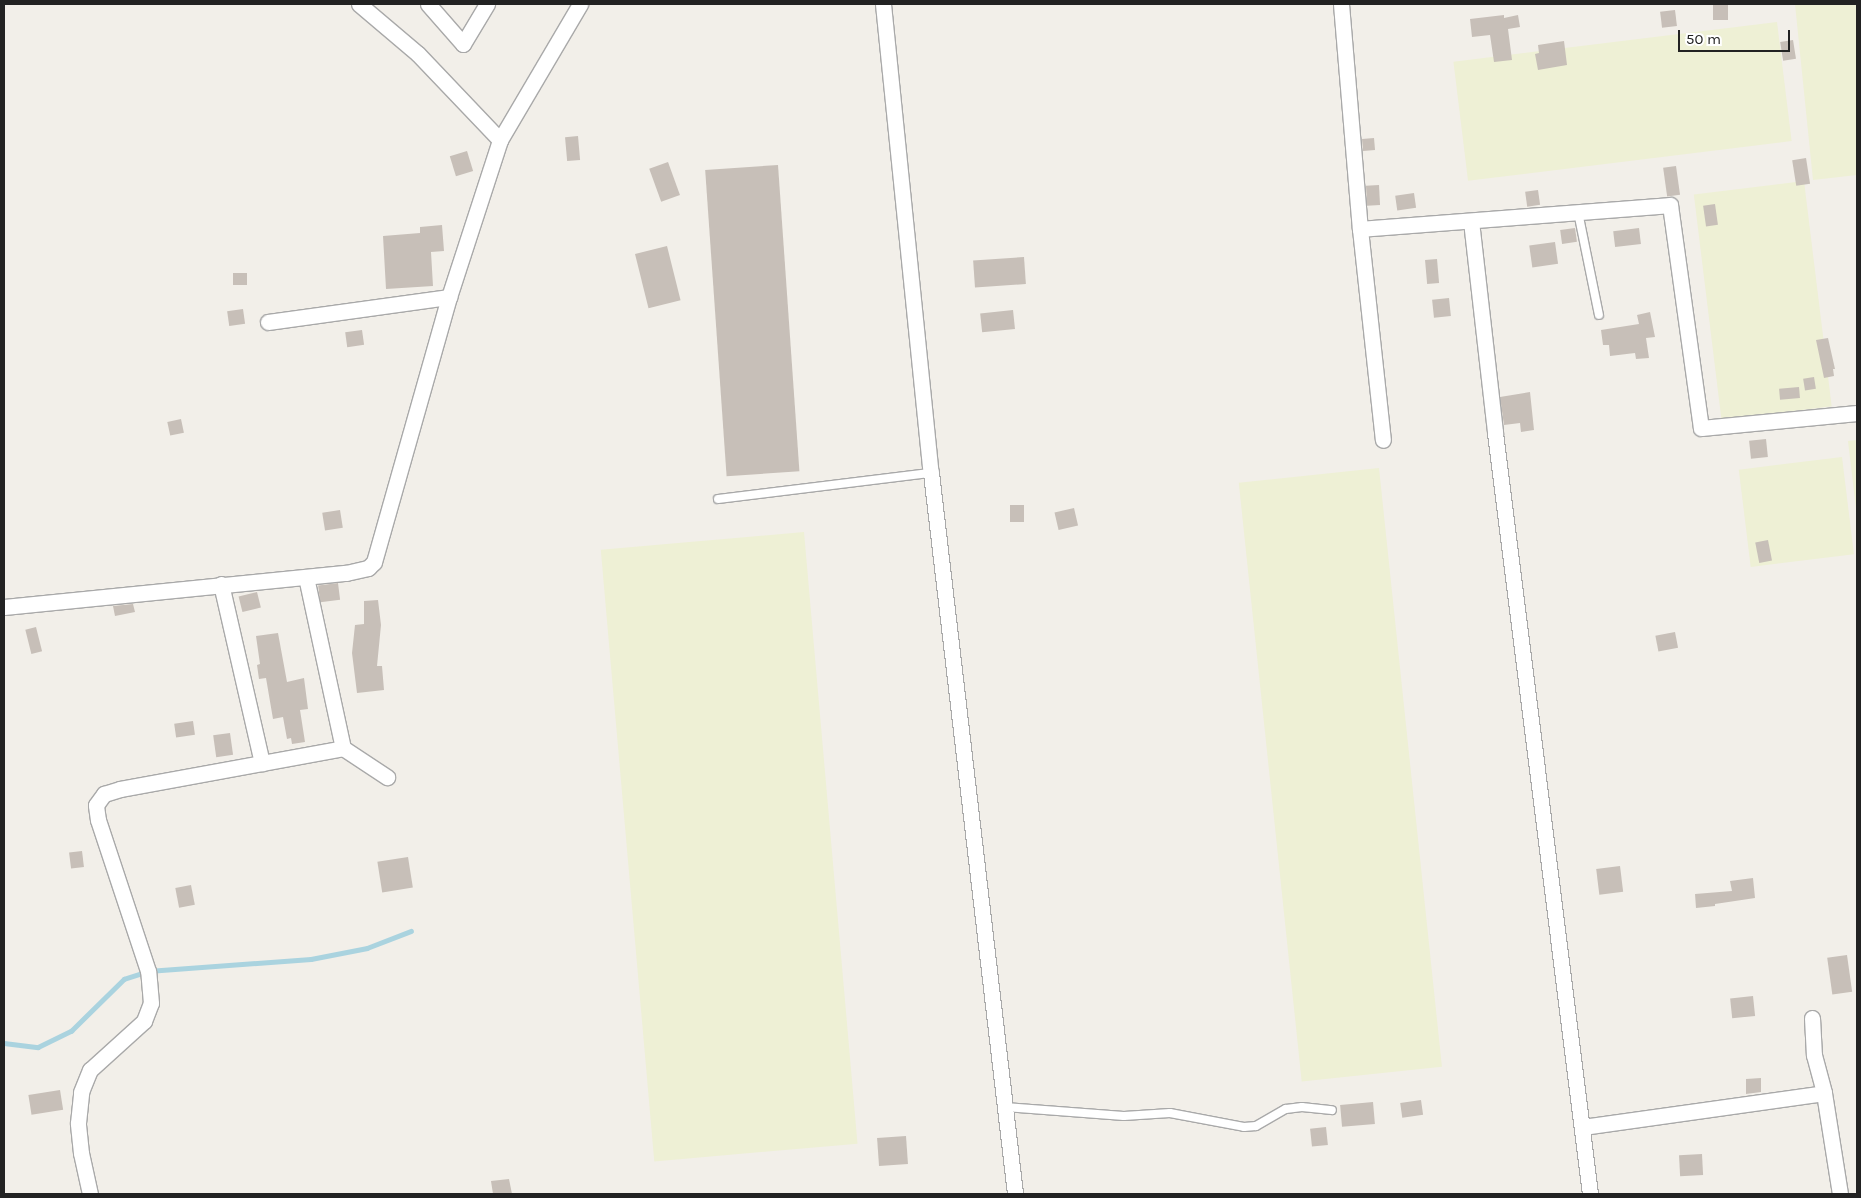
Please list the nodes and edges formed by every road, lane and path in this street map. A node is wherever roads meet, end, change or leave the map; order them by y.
1 (359, 4) edge
2 (428, 4) edge
3 (487, 4) edge
4 (580, 4) edge
5 (883, 4) edge
6 (1341, 4) edge
7 (373, 11) edge
8 (500, 140) junction
9 (1578, 212) junction
10 (1471, 221) junction
11 (1360, 229) junction
12 (448, 297) junction
13 (1599, 315) dead end
14 (268, 322) dead end
15 (1857, 413) edge
16 (1383, 440) dead end
17 (930, 473) junction
18 (718, 499) dead end
19 (306, 577) junction
20 (221, 584) junction
21 (4, 607) edge
22 (343, 748) junction
23 (262, 763) junction
24 (387, 777) dead end
25 (1812, 1018) dead end
26 (1824, 1092) junction
27 (1005, 1108) junction
28 (1332, 1110) dead end
29 (1583, 1127) junction
30 (90, 1194) edge
31 (1015, 1194) edge
32 (1590, 1194) edge
33 (1840, 1194) edge

1 - 7 street
2 - 3 street
4 - 8 street
5 - 17 street
6 - 11 street
7 - 8 street
8 - 12 street
9 - 10 street
9 - 13 lane
9 - 15 street
10 - 11 street
10 - 29 street
11 - 16 street
12 - 14 street
12 - 19 street
17 - 18 lane
17 - 27 street
19 - 20 street
19 - 22 street
20 - 21 street
20 - 23 street
22 - 23 street
22 - 24 street
23 - 30 street
25 - 26 street
26 - 29 street
26 - 33 street
27 - 28 lane
27 - 31 street
29 - 32 street

